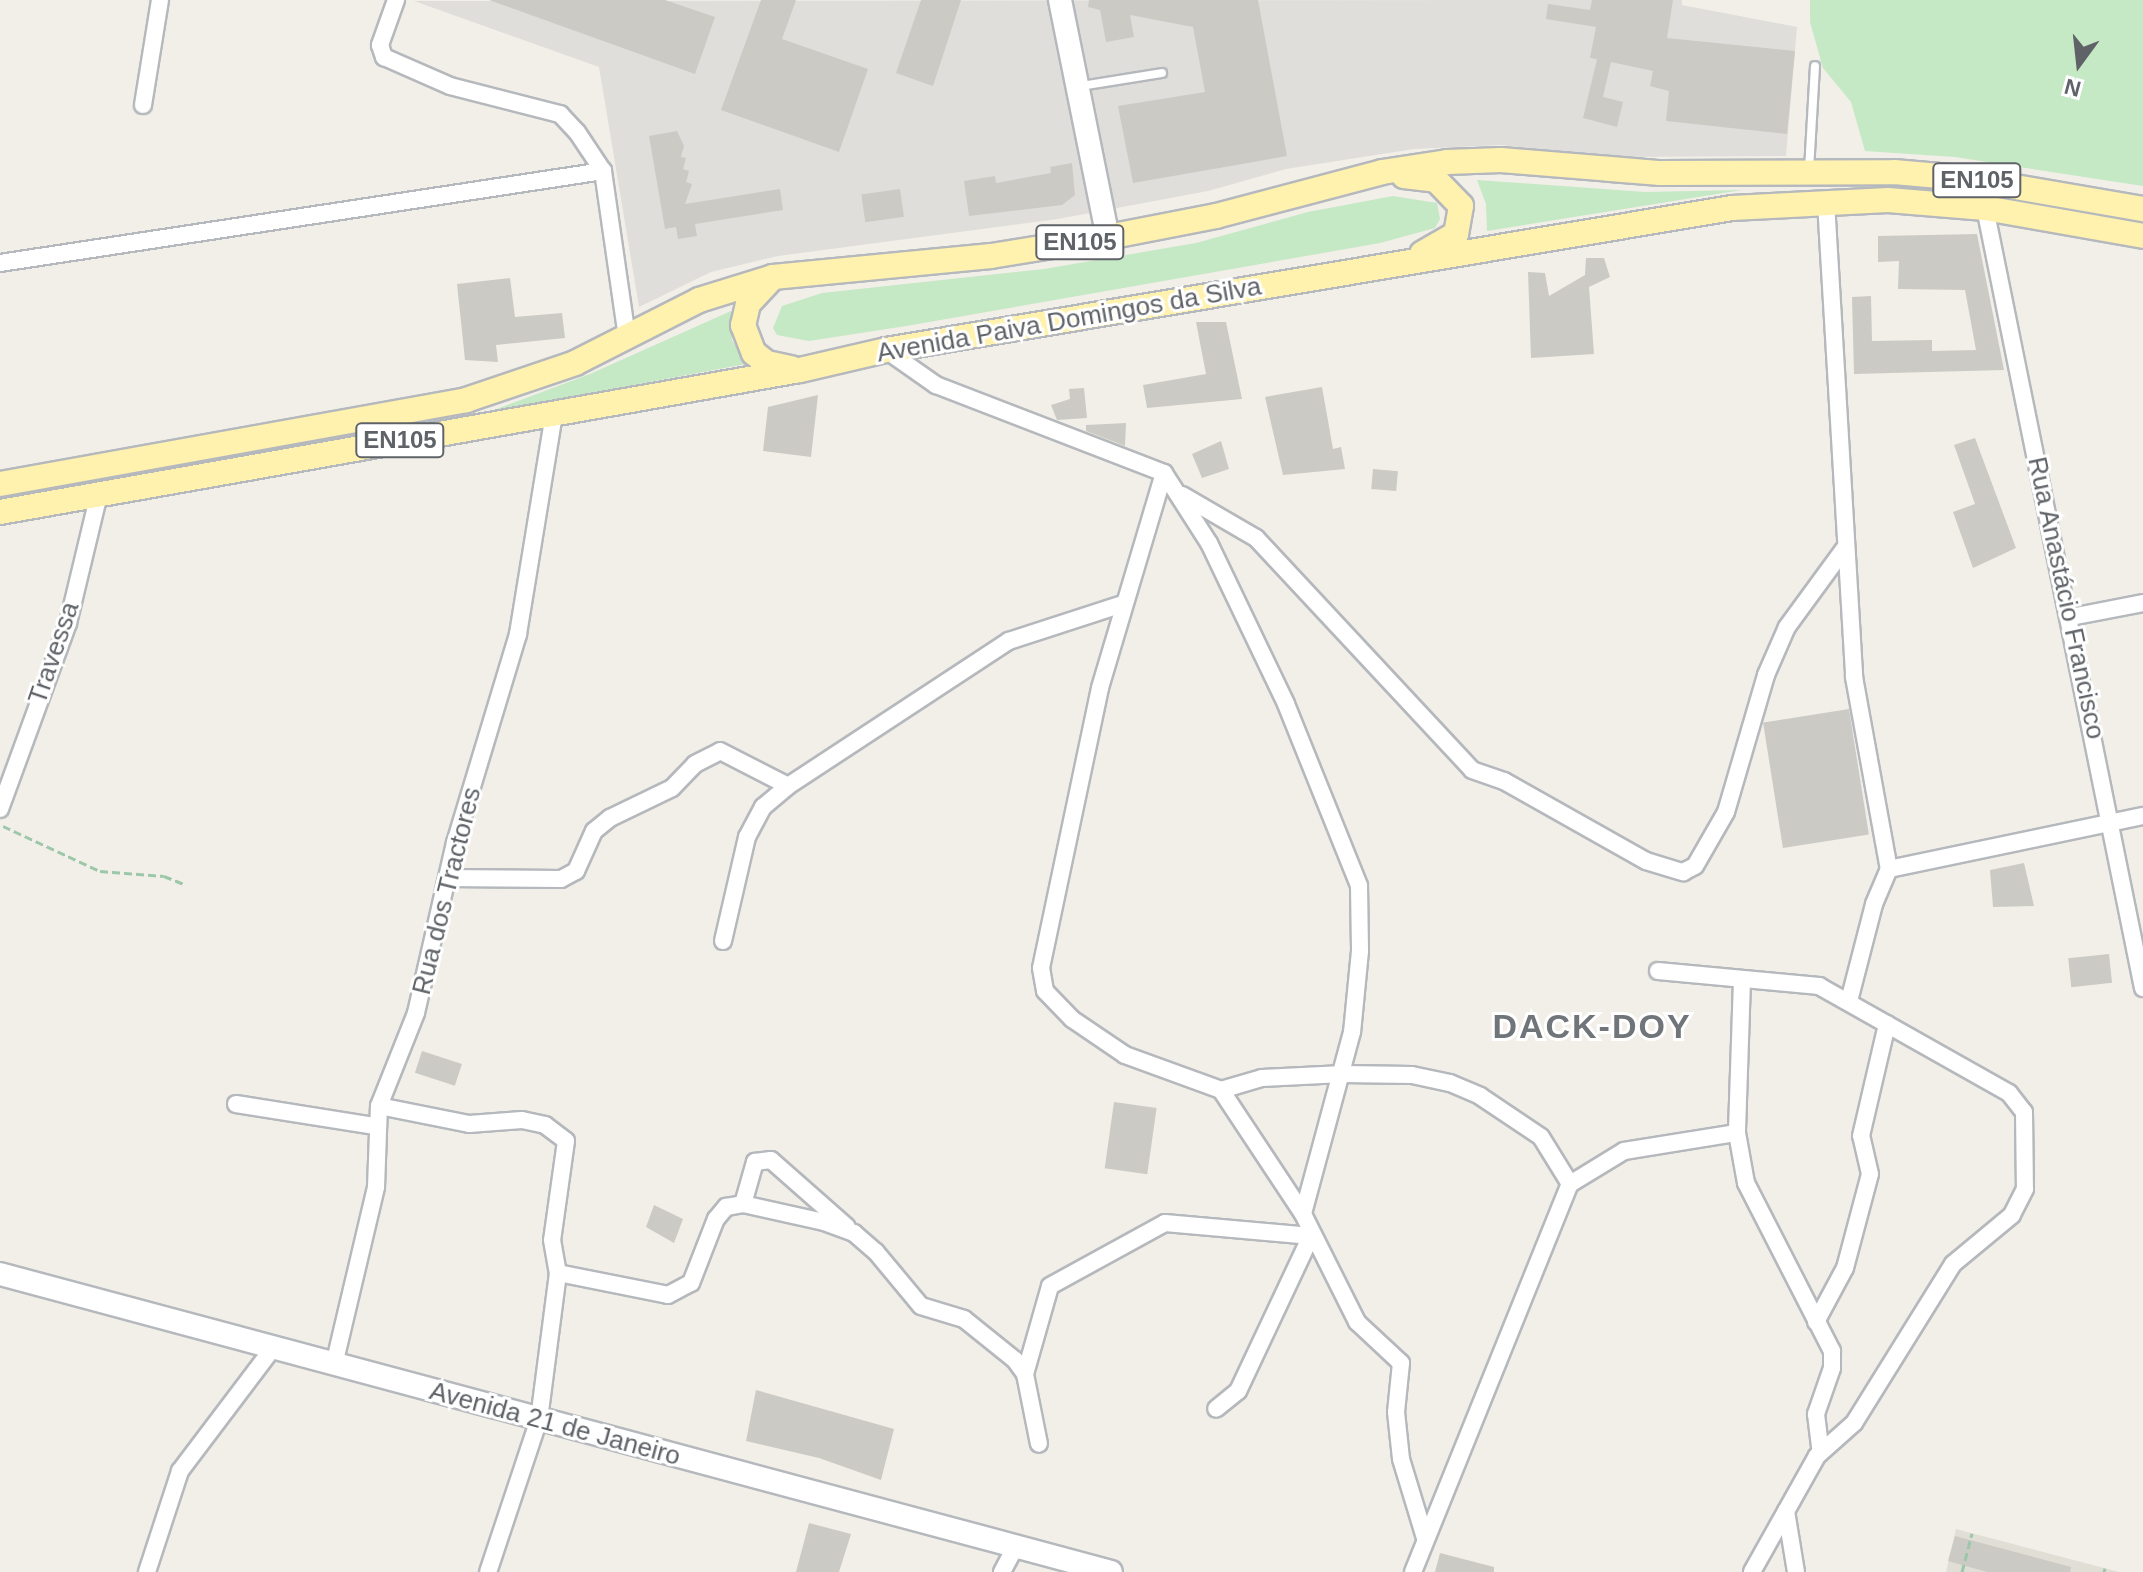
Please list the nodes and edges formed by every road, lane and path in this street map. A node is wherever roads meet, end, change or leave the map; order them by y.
1 (160, 0) edge
2 (396, 0) edge
3 (1059, 5) edge
4 (1815, 66) dead end
5 (1162, 73) dead end
6 (1076, 87) junction
7 (143, 105) dead end
8 (603, 171) junction
9 (1809, 171) junction
10 (1382, 172) junction
11 (1826, 202) junction
12 (1985, 208) junction
13 (2143, 209) edge
14 (2143, 236) edge
15 (1108, 237) junction
16 (0, 263) edge
17 (1400, 264) junction
18 (773, 277) junction
19 (627, 337) junction
20 (886, 350) junction
21 (800, 370) junction
22 (554, 413) junction
23 (1164, 473) junction
24 (0, 484) edge
25 (99, 494) junction
26 (1182, 495) junction
27 (0, 512) edge
28 (1844, 549) junction
29 (2143, 603) edge
30 (1123, 604) junction
31 (2071, 617) junction
32 (788, 786) junction
33 (0, 809) edge
34 (2143, 816) edge
35 (2111, 822) junction
36 (0, 824) edge
37 (1889, 869) junction
38 (447, 878) junction
39 (184, 884) dead end
40 (723, 941) dead end
41 (1658, 971) dead end
42 (1742, 980) junction
43 (2143, 988) edge
44 (1849, 1001) junction
45 (1887, 1024) junction
46 (1343, 1074) junction
47 (1221, 1090) junction
48 (236, 1104) dead end
49 (379, 1106) junction
50 (375, 1126) junction
51 (1737, 1133) junction
52 (1570, 1184) junction
53 (743, 1204) junction
54 (1303, 1214) junction
55 (854, 1233) junction
56 (1311, 1236) junction
57 (558, 1273) junction
58 (0, 1274) edge
59 (1816, 1322) junction
60 (273, 1348) junction
61 (334, 1365) junction
62 (1025, 1374) junction
63 (1216, 1409) dead end
64 (539, 1419) junction
65 (1039, 1444) dead end
66 (1821, 1452) junction
67 (1786, 1511) junction
68 (1972, 1533) dead end
69 (1425, 1538) junction
70 (1015, 1548) junction
71 (147, 1572) edge
72 (488, 1572) edge
73 (1002, 1572) edge
74 (1111, 1572) edge
75 (1413, 1572) edge
76 (1752, 1572) edge
77 (1796, 1572) edge
78 (1962, 1572) edge

1 - 7 street
2 - 8 street
3 - 6 main road
4 - 9 lane
5 - 6 lane
6 - 15 main road
8 - 16 street
8 - 19 street
9 - 10 main road, EN105
9 - 13 main road, EN105
10 - 15 main road, EN105
10 - 17 main road
11 - 12 main road, Avenida Paiva Domingos da Silva / EN105
11 - 17 main road, Avenida Paiva Domingos da Silva / EN105
11 - 28 street
12 - 14 main road, Avenida Paiva Domingos da Silva / EN105
12 - 31 street, Rua Anastácio Francisco
15 - 18 main road, EN105
17 - 20 main road, Avenida Paiva Domingos da Silva / EN105
18 - 19 main road, EN105
18 - 21 main road
19 - 24 main road, EN105
20 - 21 main road, Avenida Paiva Domingos da Silva / EN105
20 - 23 street
21 - 22 main road, Avenida Paiva Domingos da Silva / EN105
22 - 25 main road, Avenida Paiva Domingos da Silva / EN105
22 - 38 street, Rua dos Tractores
23 - 26 street
23 - 30 street
25 - 27 main road, Avenida Paiva Domingos da Silva / EN105
25 - 33 street, Travessa
26 - 28 street
26 - 46 street
28 - 37 street
29 - 31 street
30 - 32 street
30 - 47 street
31 - 35 street, Rua Anastácio Francisco
32 - 38 street
32 - 40 street
34 - 35 street
35 - 37 street
35 - 43 street, Rua Anastácio Francisco
36 - 39 path
37 - 44 street
38 - 49 street, Rua dos Tractores
41 - 42 street
42 - 44 street
42 - 51 street
44 - 45 street
45 - 59 street
45 - 66 street
46 - 47 street
46 - 52 street
46 - 54 street
47 - 54 street
48 - 50 street
49 - 50 street, Rua dos Tractores
49 - 57 street
50 - 61 street, Rua dos Tractores
51 - 52 street
51 - 59 street
52 - 69 street
53 - 55 street
53 - 55 street
53 - 57 street
54 - 56 street
55 - 62 street
56 - 62 street
56 - 63 street
56 - 69 street
57 - 64 street
58 - 60 main road, Avenida 21 de Janeiro
59 - 66 street
60 - 61 main road, Avenida 21 de Janeiro
60 - 71 street
61 - 64 main road, Avenida 21 de Janeiro
62 - 65 street
64 - 70 main road, Avenida 21 de Janeiro
64 - 72 street
66 - 67 street
67 - 76 street
67 - 77 street
68 - 78 path
69 - 75 street
70 - 73 street
70 - 74 main road, Avenida 21 de Janeiro

